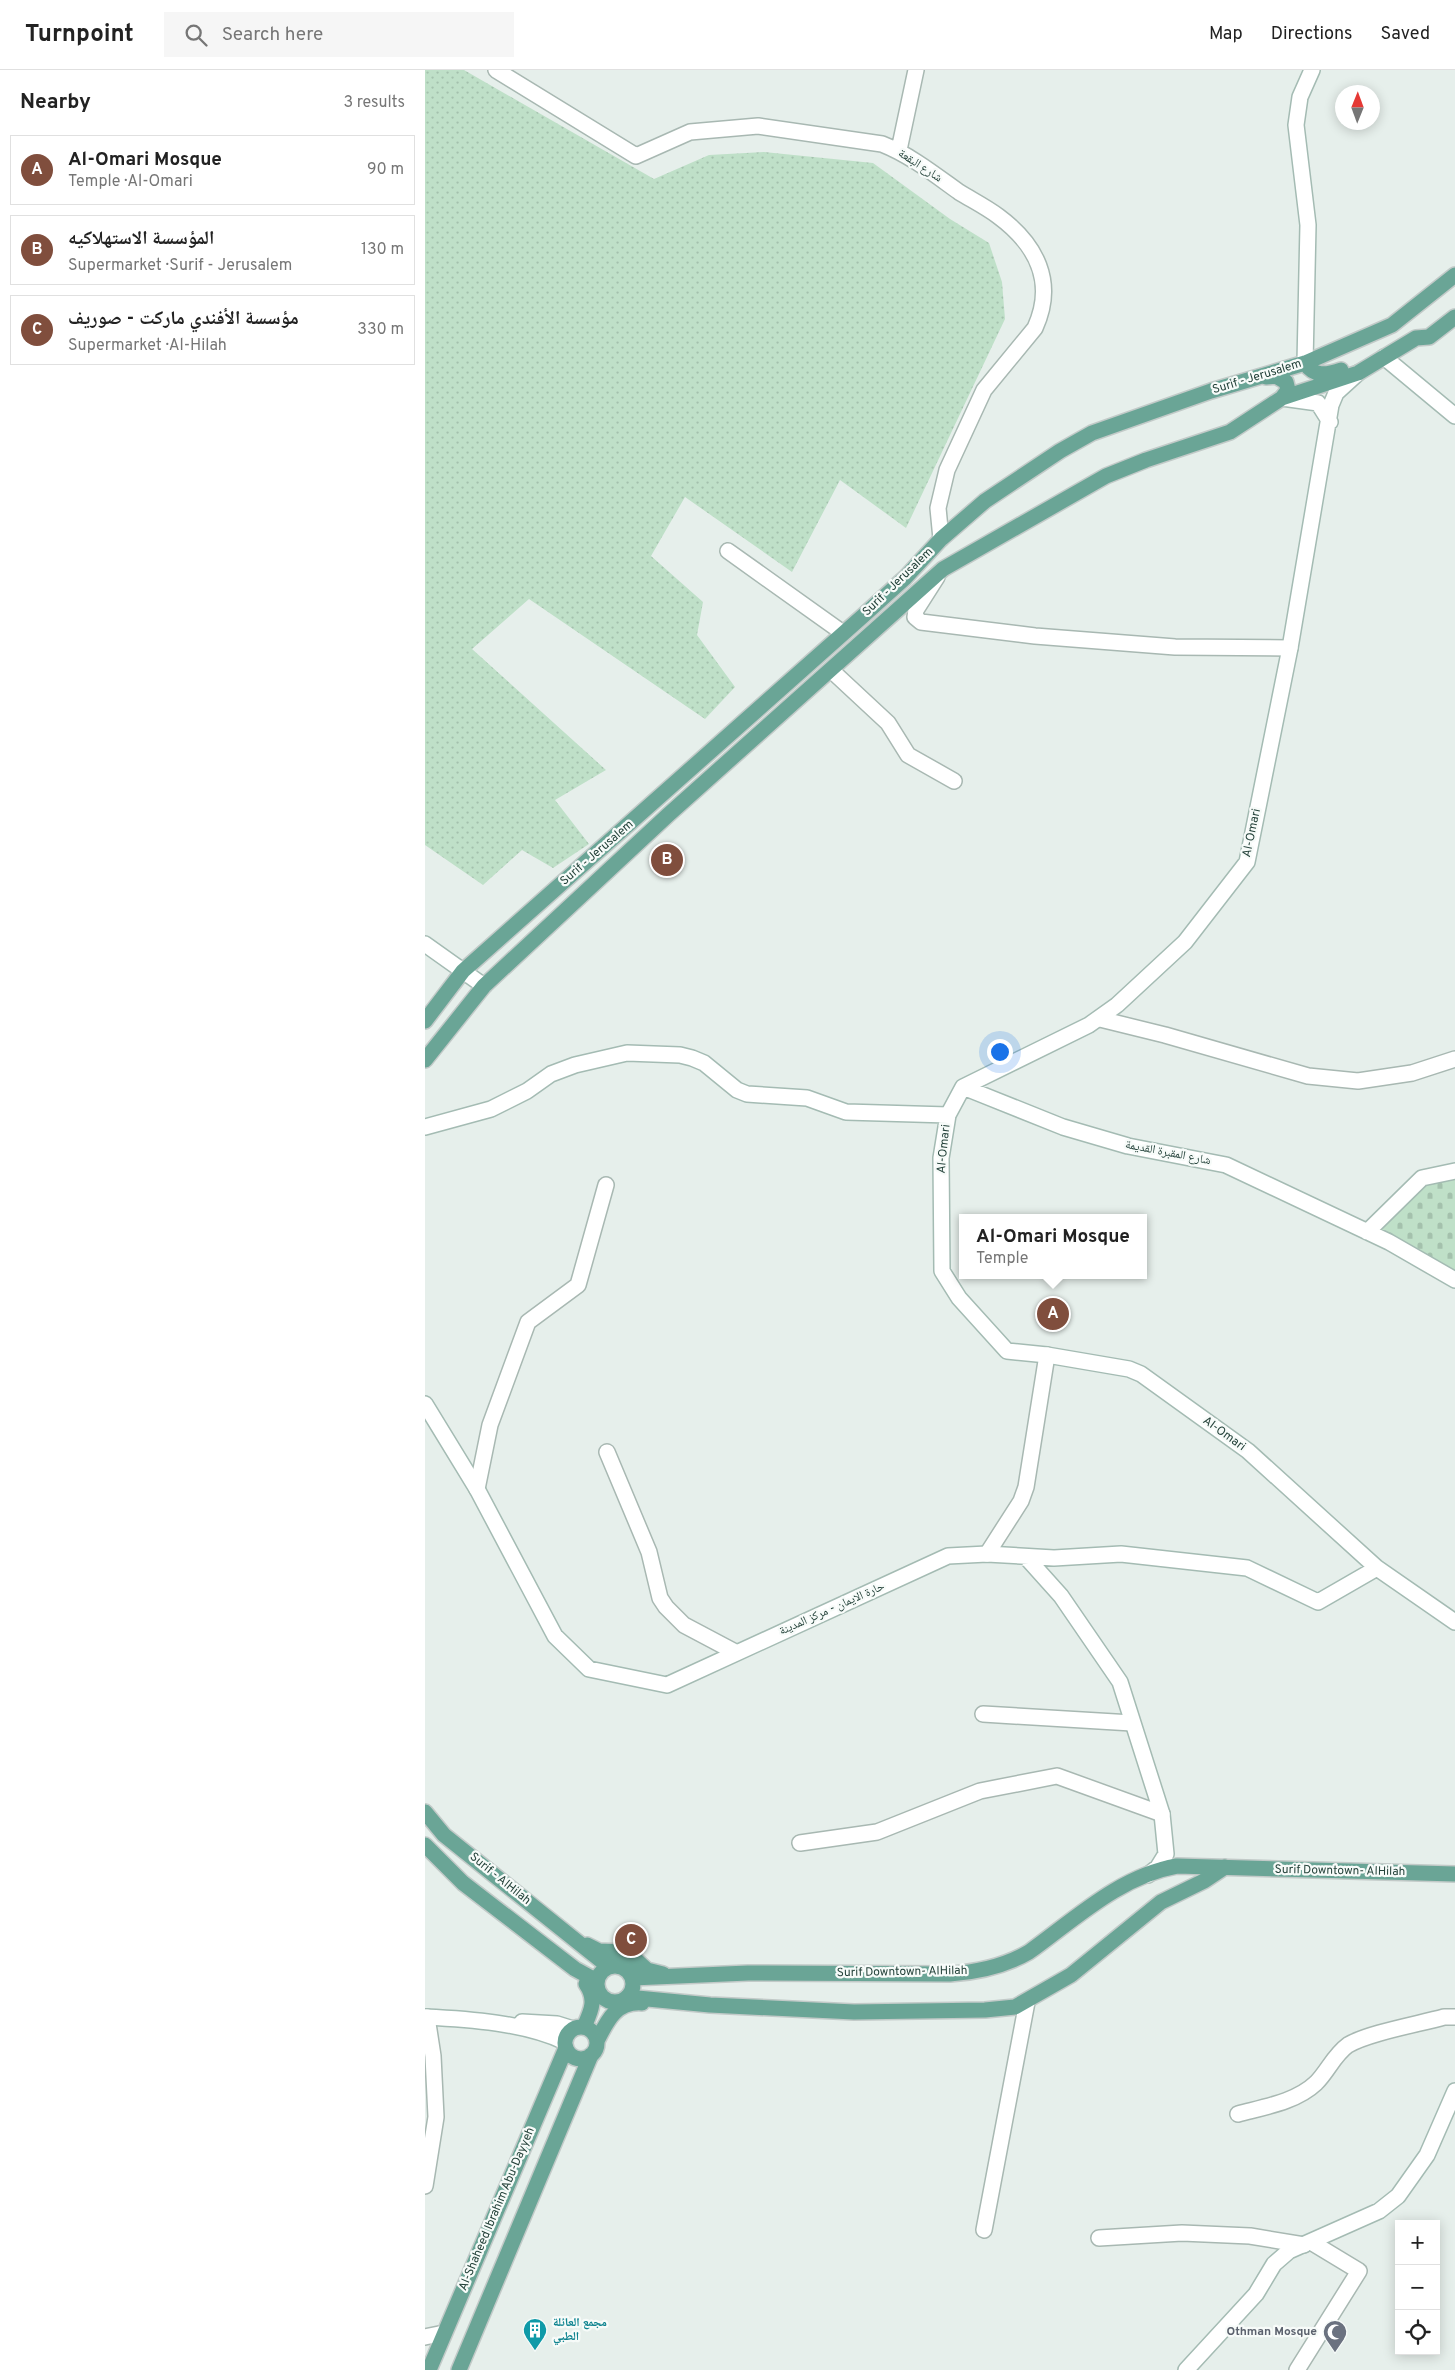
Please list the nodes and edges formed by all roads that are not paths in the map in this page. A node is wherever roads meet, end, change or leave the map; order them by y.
1 (496, 70) edge
2 (917, 70) edge
3 (1312, 70) edge
4 (899, 150) junction
5 (1455, 275) edge
6 (1455, 317) edge
7 (1416, 338) junction
8 (1384, 357) junction
9 (1305, 363) junction
10 (1358, 373) junction
11 (1254, 377) junction
12 (1282, 398) junction
13 (1455, 416) edge
14 (1329, 422) junction
15 (940, 540) junction
16 (728, 551) dead end
17 (971, 552) junction
18 (943, 569) junction
19 (843, 634) junction
20 (1290, 648) junction
21 (831, 670) junction
22 (954, 781) dead end
23 (425, 944) edge
24 (463, 971) junction
25 (485, 986) junction
26 (1100, 1019) junction
27 (425, 1021) edge
28 (1455, 1059) edge
29 (425, 1060) edge
30 (963, 1087) junction
31 (948, 1115) junction
32 (425, 1127) edge
33 (1455, 1171) edge
34 (606, 1185) dead end
35 (1367, 1232) junction
36 (1455, 1280) edge
37 (1047, 1355) junction
38 (425, 1404) edge
39 (607, 1452) dead end
40 (477, 1490) junction
41 (987, 1554) junction
42 (1027, 1556) junction
43 (1377, 1568) junction
44 (1455, 1622) edge
45 (735, 1652) junction
46 (983, 1714) dead end
47 (1132, 1723) junction
48 (425, 1812) edge
49 (1162, 1814) junction
50 (800, 1843) dead end
51 (425, 1845) edge
52 (1225, 1867) junction
53 (1455, 1874) edge
54 (1147, 1875) junction
55 (579, 1942) junction
56 (609, 1967) junction
57 (575, 1969) junction
58 (669, 1976) junction
59 (632, 1978) junction
60 (597, 1981) junction
61 (627, 1997) junction
62 (606, 1999) junction
63 (1027, 2002) junction
64 (710, 2005) junction
65 (426, 2017) edge
66 (1455, 2017) edge
67 (493, 2024) junction
68 (588, 2035) junction
69 (565, 2045) junction
70 (1455, 2091) edge
71 (1238, 2114) dead end
72 (425, 2186) edge
73 (984, 2230) dead end
74 (1099, 2238) dead end
75 (1307, 2244) junction
76 (444, 2333) junction
77 (425, 2337) edge
78 (429, 2370) edge
79 (459, 2370) edge
80 (1186, 2370) edge
81 (1297, 2370) edge

1 - 4 street, شارع البقعة
2 - 4 street
3 - 9 street
4 - 15 street, شارع البقعة
5 - 9 main road, Surif - Jerusalem
6 - 7 main road, Surif - Jerusalem
7 - 8 main road, Surif - Jerusalem
7 - 9 main road
8 - 10 main road, Surif - Jerusalem
8 - 13 street
9 - 11 main road, Surif - Jerusalem
9 - 12 main road
10 - 12 main road, Surif - Jerusalem
10 - 14 street, Al-Omari
11 - 12 main road
11 - 15 main road, Surif - Jerusalem
12 - 14 street
12 - 17 main road, Surif - Jerusalem
14 - 20 street, Al-Omari
15 - 17 main road
15 - 19 main road, Surif - Jerusalem
16 - 19 street
17 - 18 main road, Surif - Jerusalem
18 - 20 street
18 - 21 main road, Surif - Jerusalem
19 - 24 main road, Surif - Jerusalem
20 - 26 street, Al-Omari
21 - 22 street
21 - 25 main road, Surif - Jerusalem
23 - 24 street
24 - 25 street
24 - 27 main road, Surif - Jerusalem
25 - 29 main road, Surif - Jerusalem
26 - 28 street
26 - 30 street, Al-Omari
30 - 31 street, Al-Omari
30 - 35 street, شارع المقبرة القديمة
31 - 32 street
31 - 37 street, Al-Omari
33 - 35 street
34 - 40 street
35 - 36 street, شارع المقبرة القديمة
37 - 41 street
37 - 43 street, Al-Omari
38 - 40 street, حارة الايمان - مركز المدينة
39 - 45 street
40 - 45 street, حارة الايمان - مركز المدينة
41 - 42 street, حارة الايمان - مركز المدينة
41 - 45 street, حارة الايمان - مركز المدينة
42 - 43 street, حارة الايمان - مركز المدينة
42 - 47 street
43 - 44 street, Al-Omari
46 - 47 street
47 - 49 street
48 - 55 main road, Surif - AlHilah
49 - 50 street
49 - 54 street
51 - 57 main road, Surif - AlHilah
52 - 53 main road, Surif Downtown- AlHilah
52 - 54 main road, Surif Downtown- AlHilah
52 - 63 main road
54 - 58 main road, Surif Downtown- AlHilah
55 - 56 main road, Surif - AlHilah
55 - 58 main road
56 - 59 main road
56 - 60 main road
57 - 60 main road
57 - 68 main road
58 - 59 main road, Surif Downtown- AlHilah
59 - 61 main road
60 - 62 main road
61 - 62 main road
61 - 64 main road
62 - 68 main road
63 - 64 main road
63 - 73 street
64 - 68 main road
65 - 67 street
65 - 72 street
66 - 71 street
67 - 68 street
67 - 69 street
68 - 69 main road, Al-Shaheed Ibrahim Abu-Dayyeh
68 - 69 main road
68 - 79 main road
69 - 76 main road, Al-Shaheed Ibrahim Abu-Dayyeh
70 - 75 street
74 - 75 street
75 - 80 street
75 - 81 street
76 - 77 street
76 - 78 main road, Al-Shaheed Ibrahim Abu-Dayyeh

